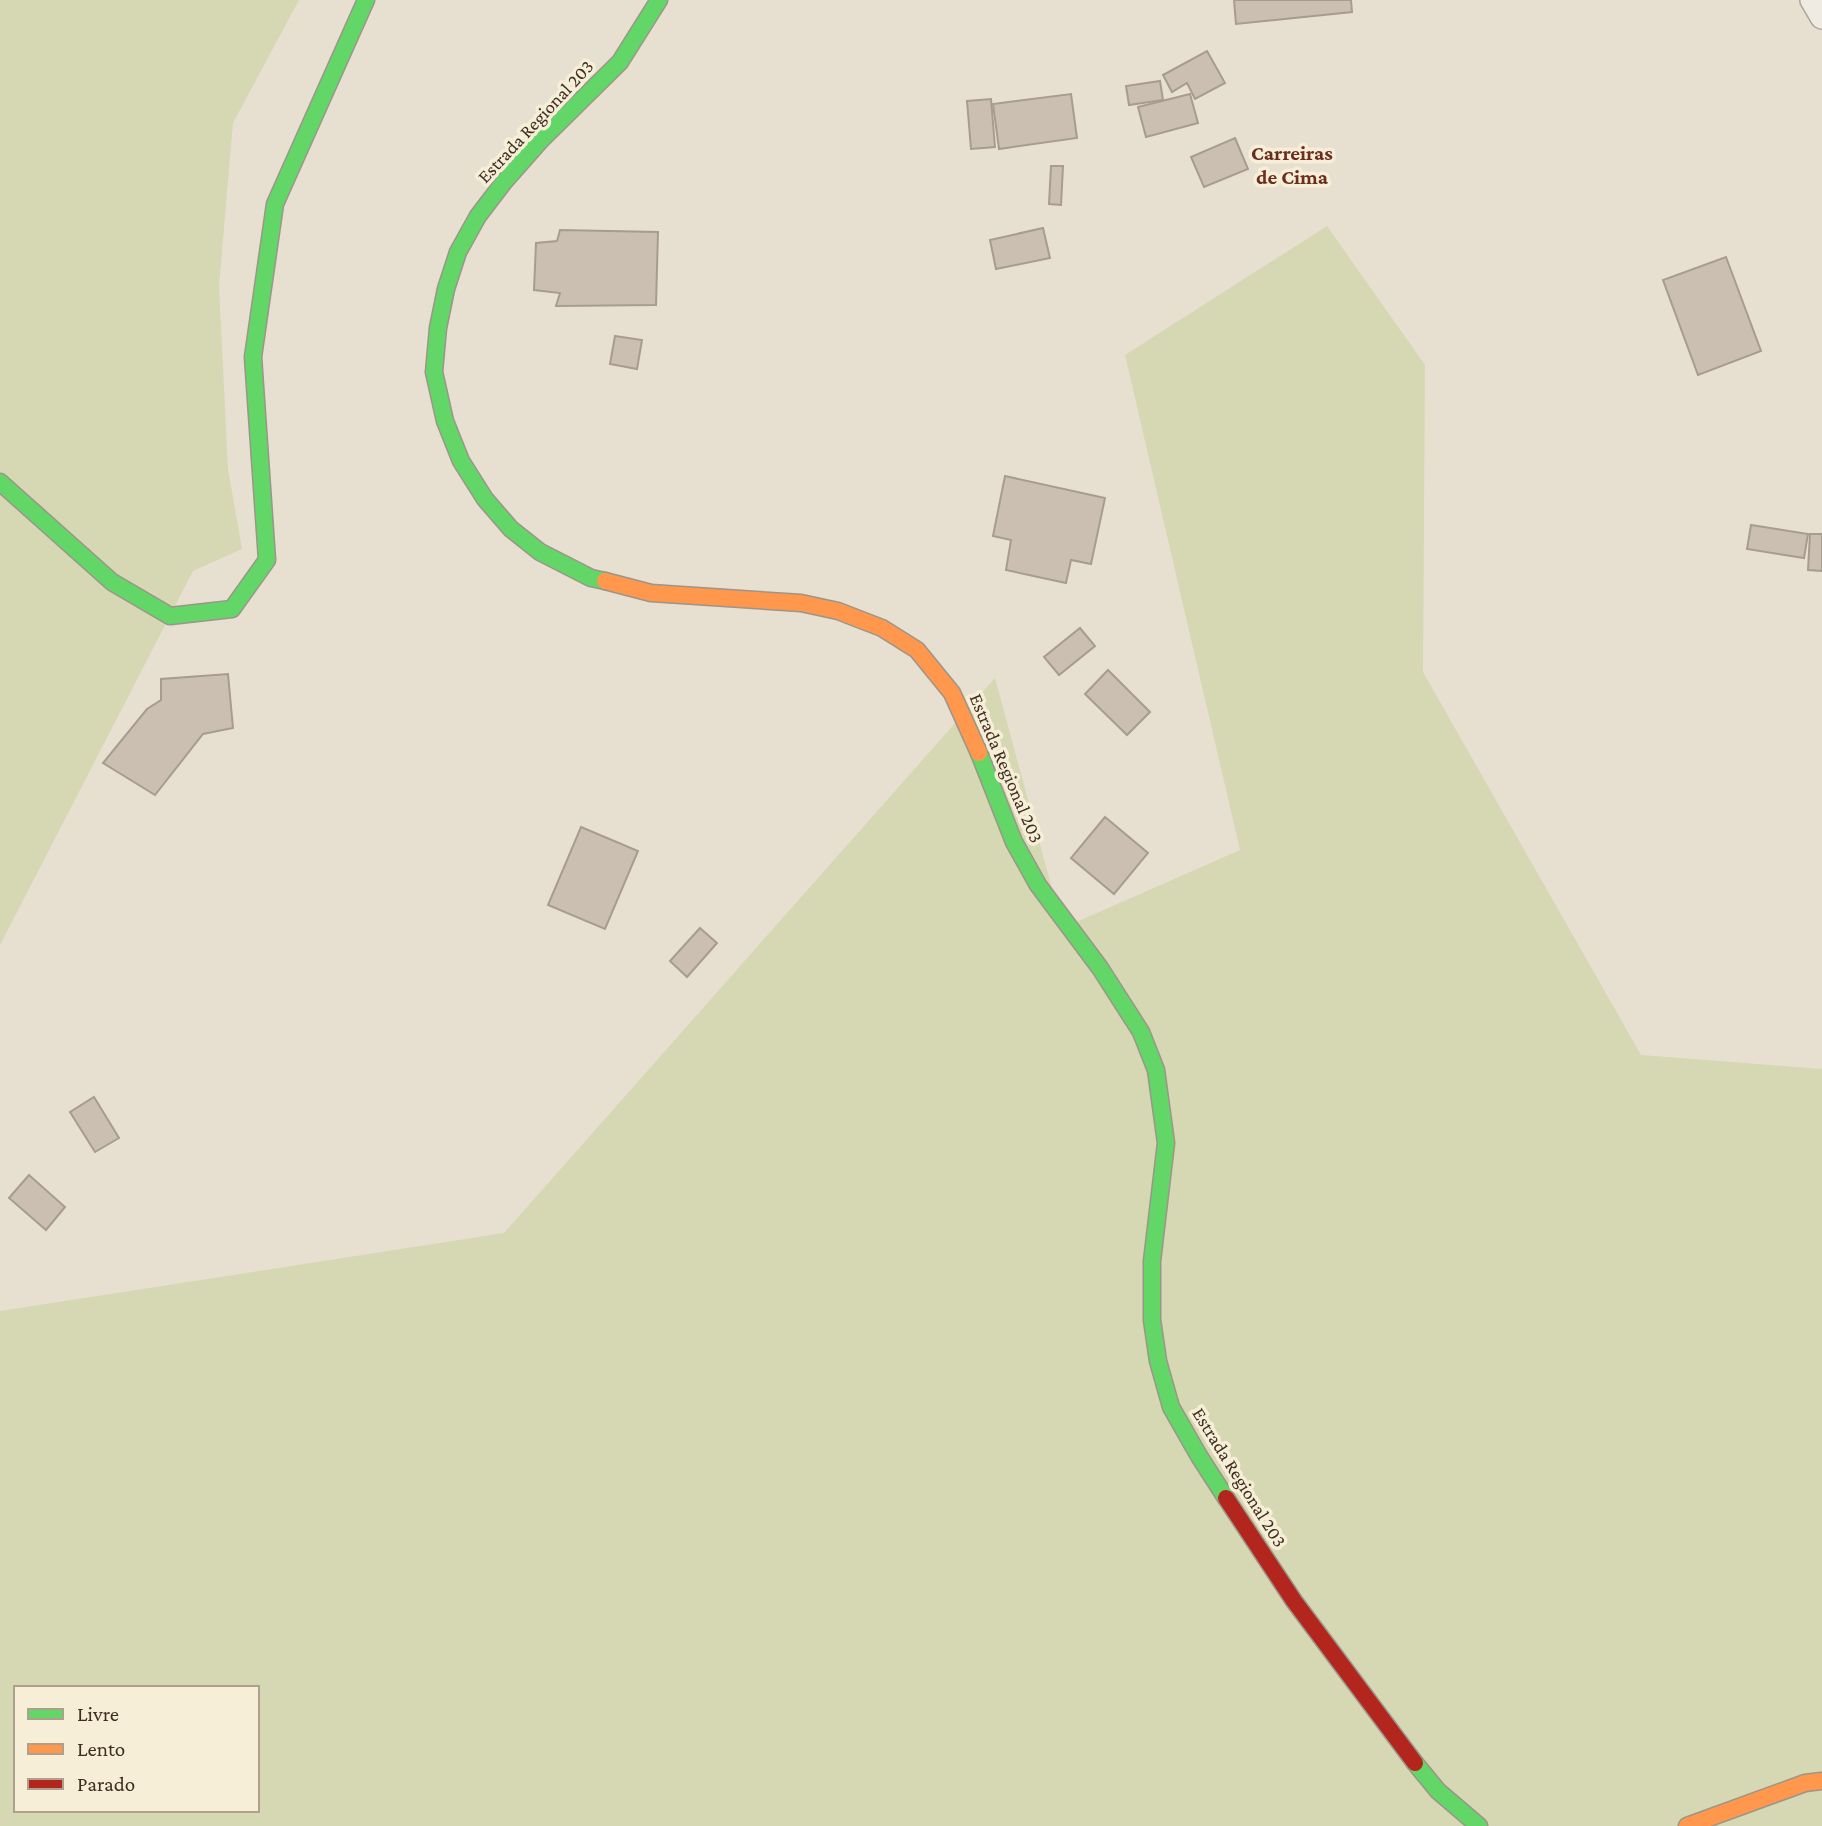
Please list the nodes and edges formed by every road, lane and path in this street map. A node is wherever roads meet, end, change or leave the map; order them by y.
1 (366, 0) edge
2 (659, 0) edge
3 (1812, 0) edge
4 (1822, 17) edge
5 (0, 482) edge
6 (1822, 1781) edge
7 (1479, 1826) edge
8 (1687, 1826) edge

1 - 5 main road
2 - 7 main road, Estrada Regional 203
3 - 4 lane
6 - 8 main road

